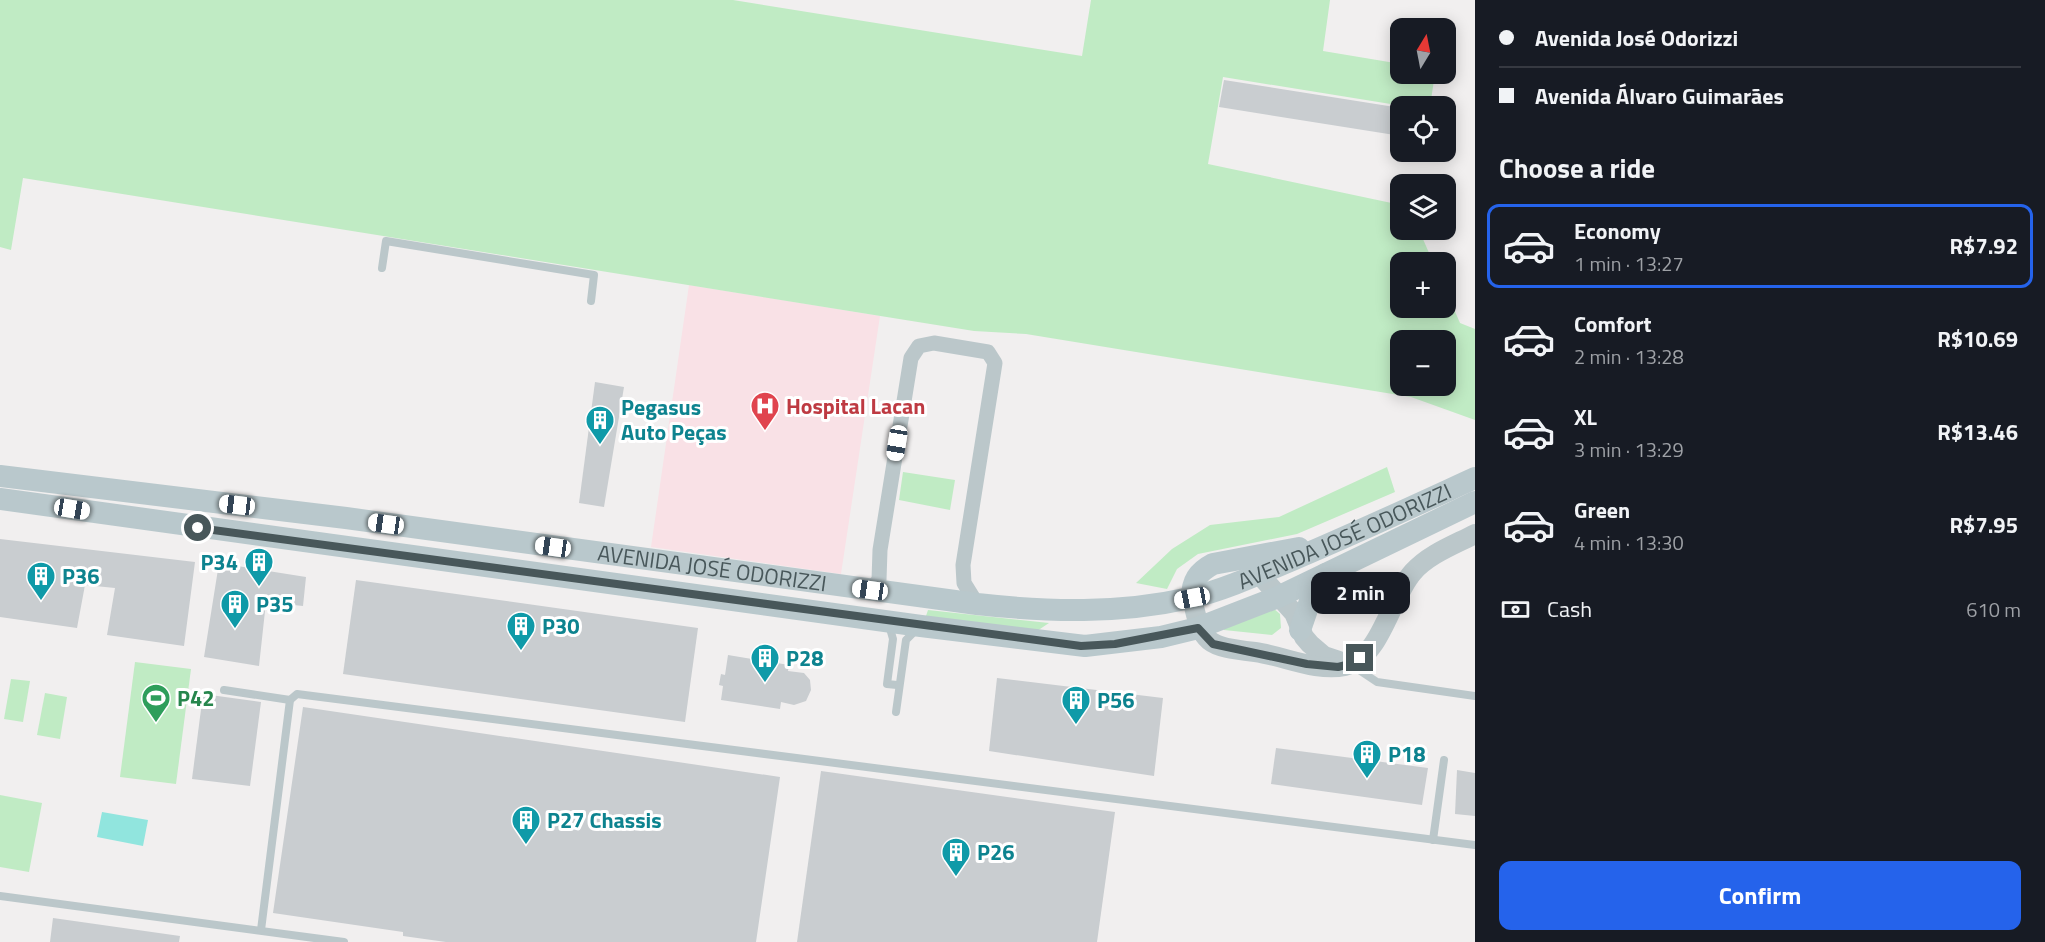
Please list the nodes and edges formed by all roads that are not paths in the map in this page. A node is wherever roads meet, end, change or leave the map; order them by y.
1 (382, 268) dead end
2 (591, 301) dead end
3 (0, 476) edge
4 (1475, 478) edge
5 (4, 502) edge
6 (1475, 502) edge
7 (345, 532) junction
8 (1475, 534) edge
9 (1333, 543) junction
10 (1259, 574) junction
11 (1326, 574) junction
12 (870, 590) junction
13 (1278, 597) junction
14 (1192, 598) junction
15 (977, 604) junction
16 (1198, 628) junction
17 (890, 630) junction
18 (1300, 630) junction
19 (913, 633) junction
20 (1261, 653) junction
21 (1350, 664) junction
22 (897, 685) junction
23 (224, 690) dead end
24 (1475, 696) edge
25 (290, 700) junction
26 (896, 712) dead end
27 (1444, 760) dead end
28 (1434, 840) junction
29 (1475, 845) edge
30 (0, 896) edge
31 (261, 930) junction
32 (344, 942) edge

1 - 2 lane
3 - 7 main road, AVENIDA JOSÉ ODORIZZI
4 - 9 main road, AVENIDA JOSÉ ODORIZZI
5 - 7 main road, AVENIDA JOSÉ ODORIZZI
6 - 11 main road, AVENIDA JOSÉ ODORIZZI
7 - 12 main road, AVENIDA JOSÉ ODORIZZI
7 - 17 main road, AVENIDA JOSÉ ODORIZZI
8 - 21 street
9 - 10 main road, AVENIDA JOSÉ ODORIZZI
9 - 14 main road
10 - 13 street
10 - 14 main road, AVENIDA JOSÉ ODORIZZI
11 - 13 main road, AVENIDA JOSÉ ODORIZZI
11 - 18 main road
12 - 15 main road, AVENIDA JOSÉ ODORIZZI
12 - 15 street
13 - 16 main road, AVENIDA JOSÉ ODORIZZI
13 - 18 street
14 - 15 main road, AVENIDA JOSÉ ODORIZZI
14 - 16 street
16 - 19 main road, AVENIDA JOSÉ ODORIZZI
16 - 20 street
17 - 19 main road, AVENIDA JOSÉ ODORIZZI
17 - 22 lane
18 - 20 street
18 - 21 street
19 - 22 lane
20 - 21 street
21 - 24 lane
22 - 26 lane
23 - 25 lane
25 - 28 lane
25 - 31 lane
27 - 28 lane
28 - 29 lane
30 - 31 lane
31 - 32 lane

